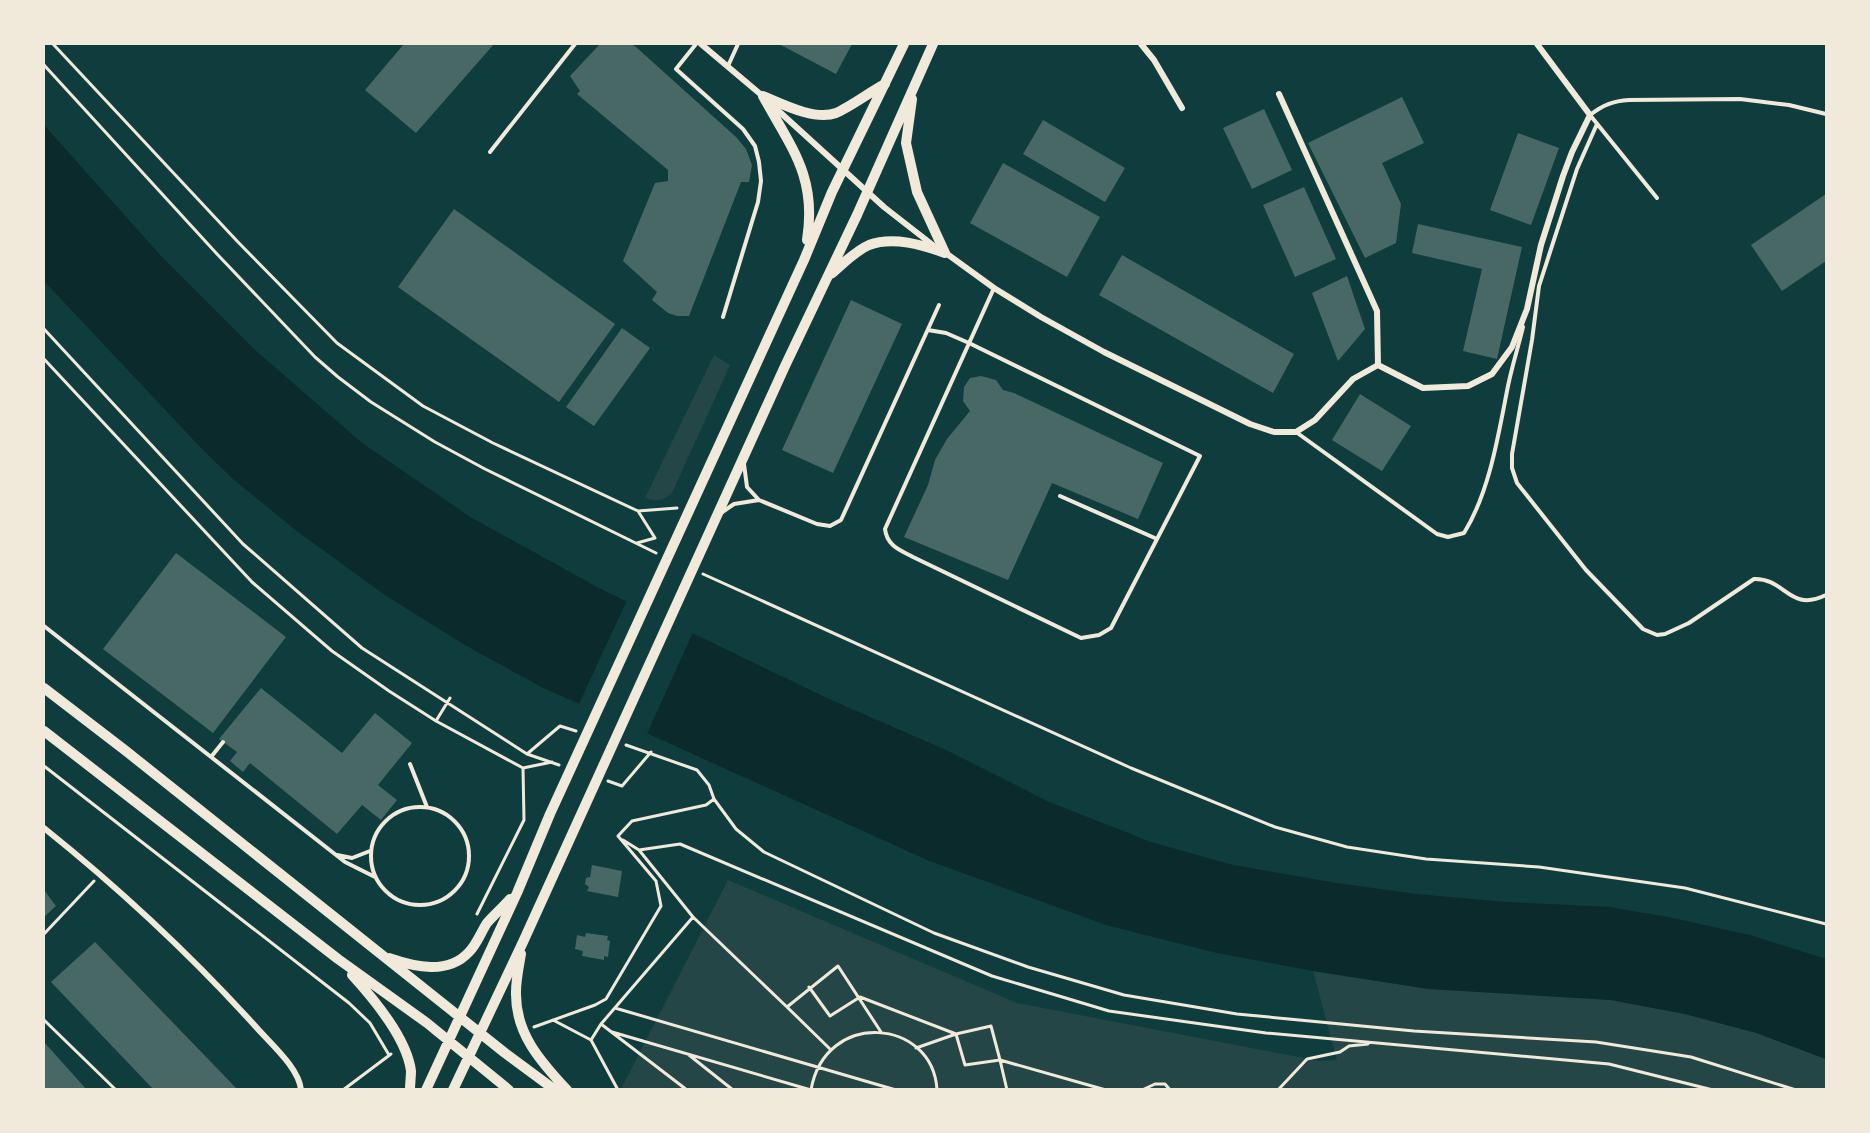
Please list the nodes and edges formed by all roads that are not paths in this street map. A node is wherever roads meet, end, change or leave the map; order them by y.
1 (575, 44) edge
2 (696, 44) edge
3 (701, 44) edge
4 (738, 44) edge
5 (904, 44) edge
6 (933, 44) edge
7 (1141, 44) edge
8 (1537, 44) edge
9 (728, 66) junction
10 (916, 79) junction
11 (885, 84) junction
12 (1279, 94) dead end
13 (763, 96) junction
14 (1182, 108) dead end
15 (1827, 114) edge
16 (1590, 116) junction
17 (1597, 124) junction
18 (490, 152) dead end
19 (843, 168) junction
20 (867, 191) junction
21 (1657, 198) dead end
22 (945, 253) junction
23 (804, 260) junction
24 (828, 276) junction
25 (994, 288) junction
26 (939, 305) dead end
27 (1527, 309) junction
28 (723, 317) dead end
29 (928, 330) junction
30 (969, 344) junction
31 (1378, 365) junction
32 (1296, 432) junction
33 (743, 456) junction
34 (1060, 496) dead end
35 (759, 500) junction
36 (716, 517) junction
37 (1157, 539) junction
38 (1827, 595) edge
39 (44, 626) edge
40 (44, 688) edge
41 (44, 731) edge
42 (223, 742) dead end
43 (211, 757) junction
44 (410, 764) dead end
45 (427, 807) junction
46 (44, 828) edge
47 (370, 851) junction
48 (336, 855) junction
49 (375, 877) junction
50 (517, 893) junction
51 (523, 942) junction
52 (382, 956) junction
53 (338, 959) junction
54 (460, 1016) junction
55 (480, 1032) junction
56 (449, 1041) junction
57 (469, 1056) junction
58 (301, 1089) edge
59 (410, 1089) edge
60 (426, 1089) edge
61 (453, 1089) edge
62 (510, 1089) edge
63 (555, 1089) edge
64 (567, 1089) edge

1 - 18 lane
2 - 28 lane
3 - 9 street
4 - 9 lane
5 - 11 street
6 - 10 street
7 - 14 street
8 - 16 street
9 - 13 street
10 - 20 street
10 - 22 street
11 - 13 street
11 - 19 street
12 - 31 street
13 - 19 street
13 - 23 street
15 - 16 lane
16 - 17 lane
16 - 27 street
17 - 21 lane
17 - 38 lane
19 - 20 street
19 - 23 street
20 - 22 street
20 - 24 street
22 - 24 street
22 - 25 street
23 - 50 street
24 - 33 street
25 - 30 lane
25 - 32 street
26 - 29 lane
27 - 31 street
27 - 32 lane
29 - 30 lane
29 - 35 lane
30 - 37 lane
30 - 37 lane
31 - 32 street
33 - 35 lane
33 - 36 street
34 - 37 lane
35 - 36 lane
36 - 51 street
39 - 43 lane
40 - 52 street
41 - 53 street
42 - 43 lane
43 - 48 lane
44 - 45 lane
45 - 47 lane
45 - 49 lane
46 - 58 street
47 - 48 lane
47 - 49 lane
48 - 49 lane
50 - 52 street
50 - 54 street
51 - 55 street
51 - 64 street
52 - 54 street
53 - 56 street
53 - 59 street
54 - 55 street
54 - 56 street
55 - 57 street
55 - 63 street
56 - 57 street
56 - 60 street
57 - 61 street
57 - 62 street

